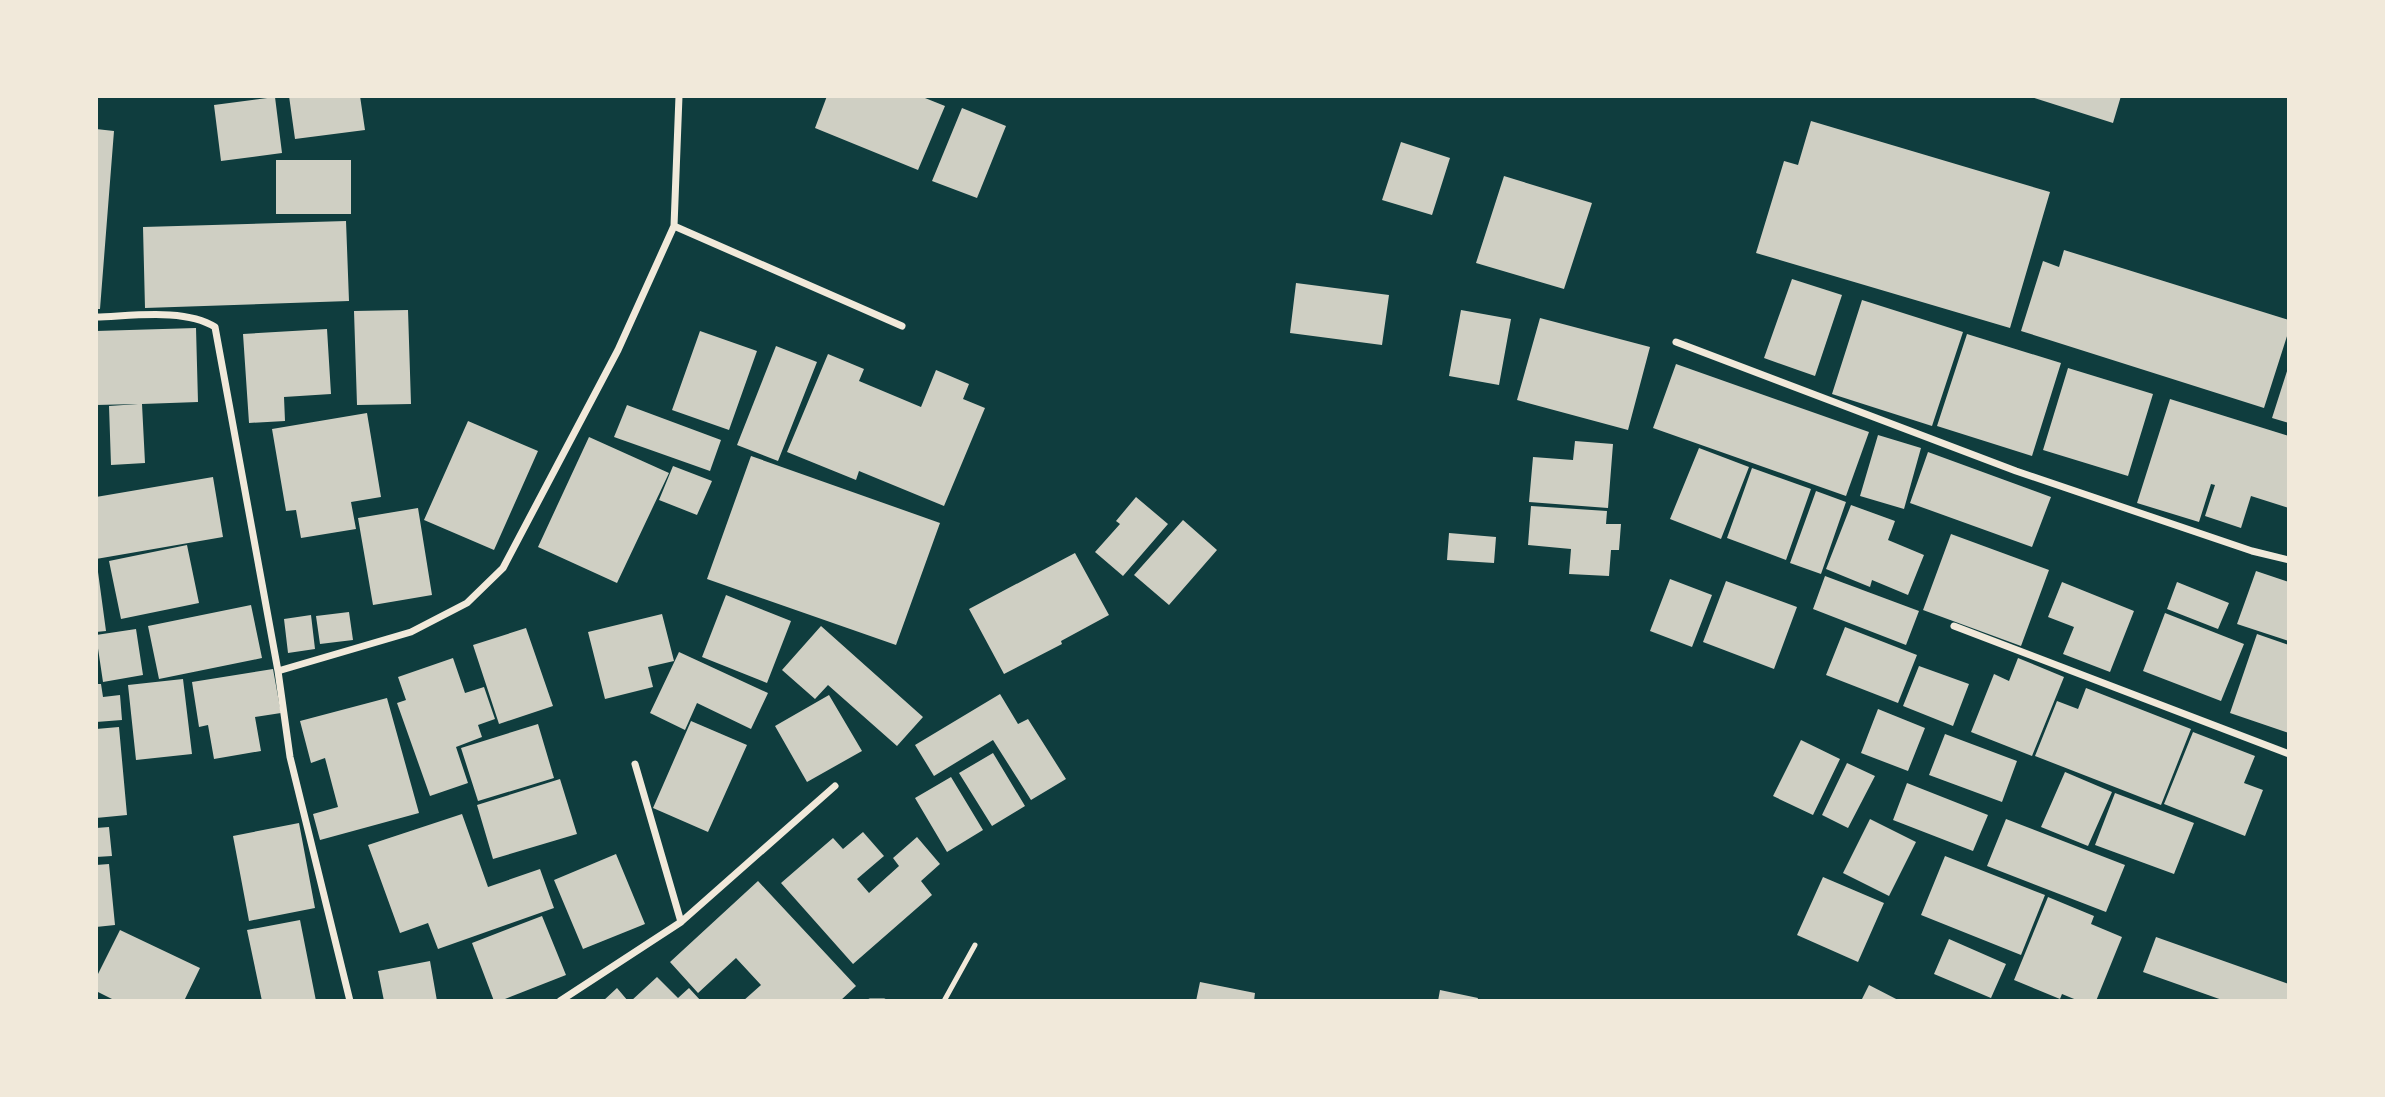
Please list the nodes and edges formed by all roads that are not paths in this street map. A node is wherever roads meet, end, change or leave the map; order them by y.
1 (679, 96) edge
2 (674, 226) junction
3 (96, 317) edge
4 (902, 326) dead end
5 (1676, 342) dead end
6 (2289, 560) edge
7 (1954, 626) dead end
8 (278, 671) junction
9 (2289, 754) edge
10 (635, 764) dead end
11 (835, 786) dead end
12 (681, 922) junction
13 (975, 946) dead end
14 (350, 1001) edge
15 (560, 1001) edge
16 (870, 1001) edge
17 (884, 1001) edge
18 (944, 1001) edge

1 - 2 street
2 - 4 street
2 - 8 street
3 - 8 street
5 - 6 street
7 - 9 street
8 - 14 street
10 - 12 street
11 - 12 street
12 - 15 street
13 - 18 lane
16 - 17 lane

